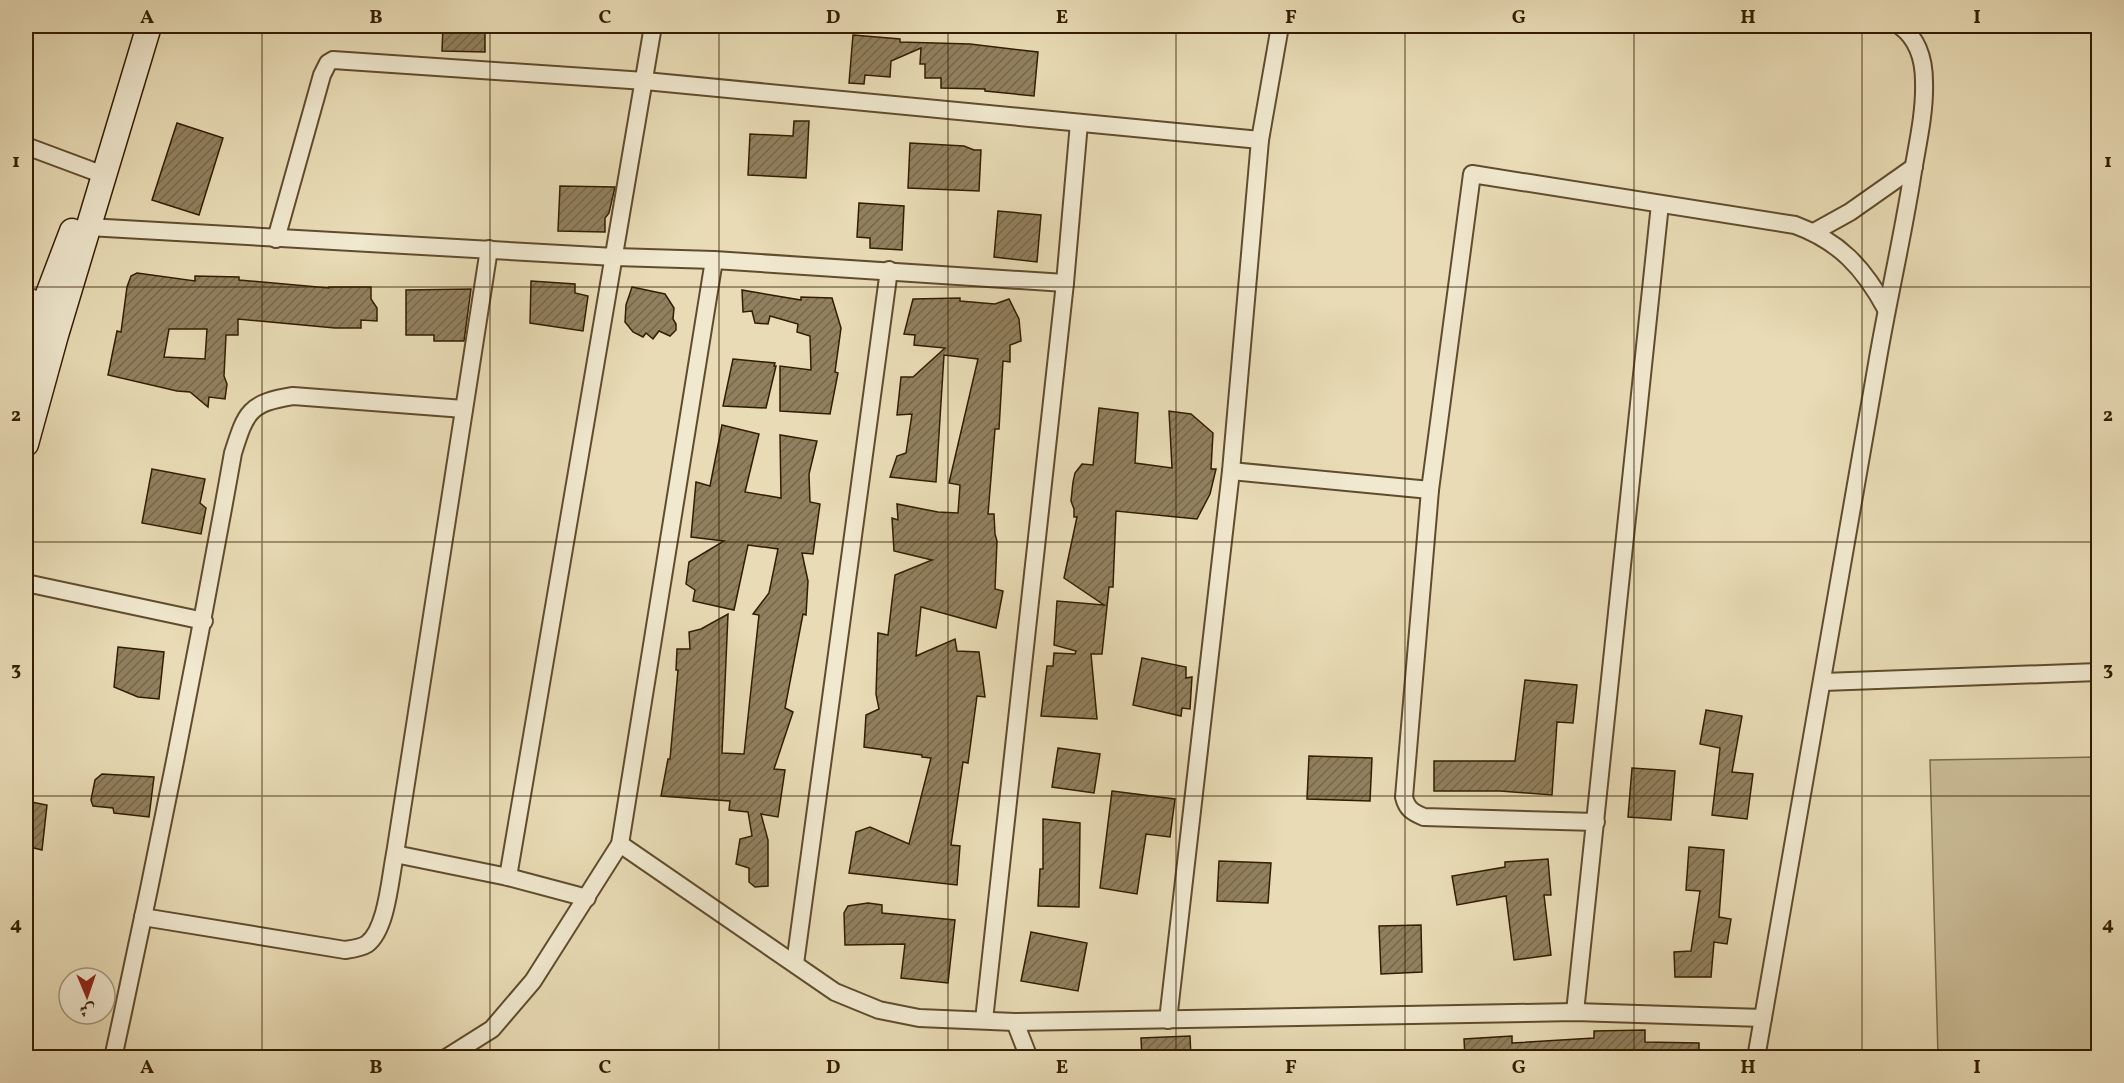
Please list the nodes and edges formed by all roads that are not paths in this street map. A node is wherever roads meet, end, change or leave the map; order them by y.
1 (137, 26) edge
2 (149, 26) edge
3 (653, 26) edge
4 (1280, 26) edge
5 (1900, 26) edge
6 (645, 81) junction
7 (1079, 123) junction
8 (1260, 140) junction
9 (26, 146) edge
10 (1914, 167) junction
11 (93, 171) junction
12 (1660, 204) junction
13 (88, 227) junction
14 (1814, 232) junction
15 (276, 239) junction
16 (489, 249) junction
17 (615, 257) junction
18 (714, 260) junction
19 (890, 270) junction
20 (1065, 284) junction
21 (35, 299) edge
22 (1886, 309) junction
23 (26, 365) edge
24 (464, 409) junction
25 (26, 444) edge
26 (1231, 471) junction
27 (1430, 489) junction
28 (26, 583) edge
29 (204, 621) junction
30 (2098, 672) edge
31 (1823, 682) junction
32 (1596, 822) junction
33 (620, 844) junction
34 (395, 854) junction
35 (508, 877) junction
36 (587, 898) junction
37 (143, 917) junction
38 (795, 963) junction
39 (1575, 1012) junction
40 (1763, 1018) junction
41 (984, 1020) junction
42 (1168, 1020) junction
43 (1014, 1022) junction
44 (112, 1058) edge
45 (446, 1058) edge
46 (1029, 1058) edge
47 (1756, 1058) edge

1 - 11 street
2 - 13 street
3 - 6 street
4 - 8 street
5 - 10 street
6 - 7 street
6 - 15 street
6 - 17 street
7 - 8 street
7 - 20 street
8 - 26 street
9 - 11 street
10 - 14 street
10 - 22 street
11 - 21 street
12 - 14 street
12 - 27 street
12 - 32 street
13 - 15 street
13 - 25 street
14 - 22 street
15 - 16 street
16 - 17 street
16 - 24 street
17 - 18 street
17 - 35 street
18 - 19 street
18 - 33 street
19 - 20 street
19 - 38 street
20 - 41 street
21 - 23 street
22 - 31 street
24 - 29 street
24 - 34 street
26 - 27 street
26 - 42 street
27 - 32 street
28 - 29 street
29 - 37 street
30 - 31 street
31 - 40 street
32 - 39 street
33 - 36 street
33 - 38 street
34 - 35 street
34 - 37 street
35 - 36 street
36 - 45 street
37 - 44 street
38 - 41 street
39 - 40 street
39 - 42 street
40 - 47 street
41 - 43 street
42 - 43 street
43 - 46 street

